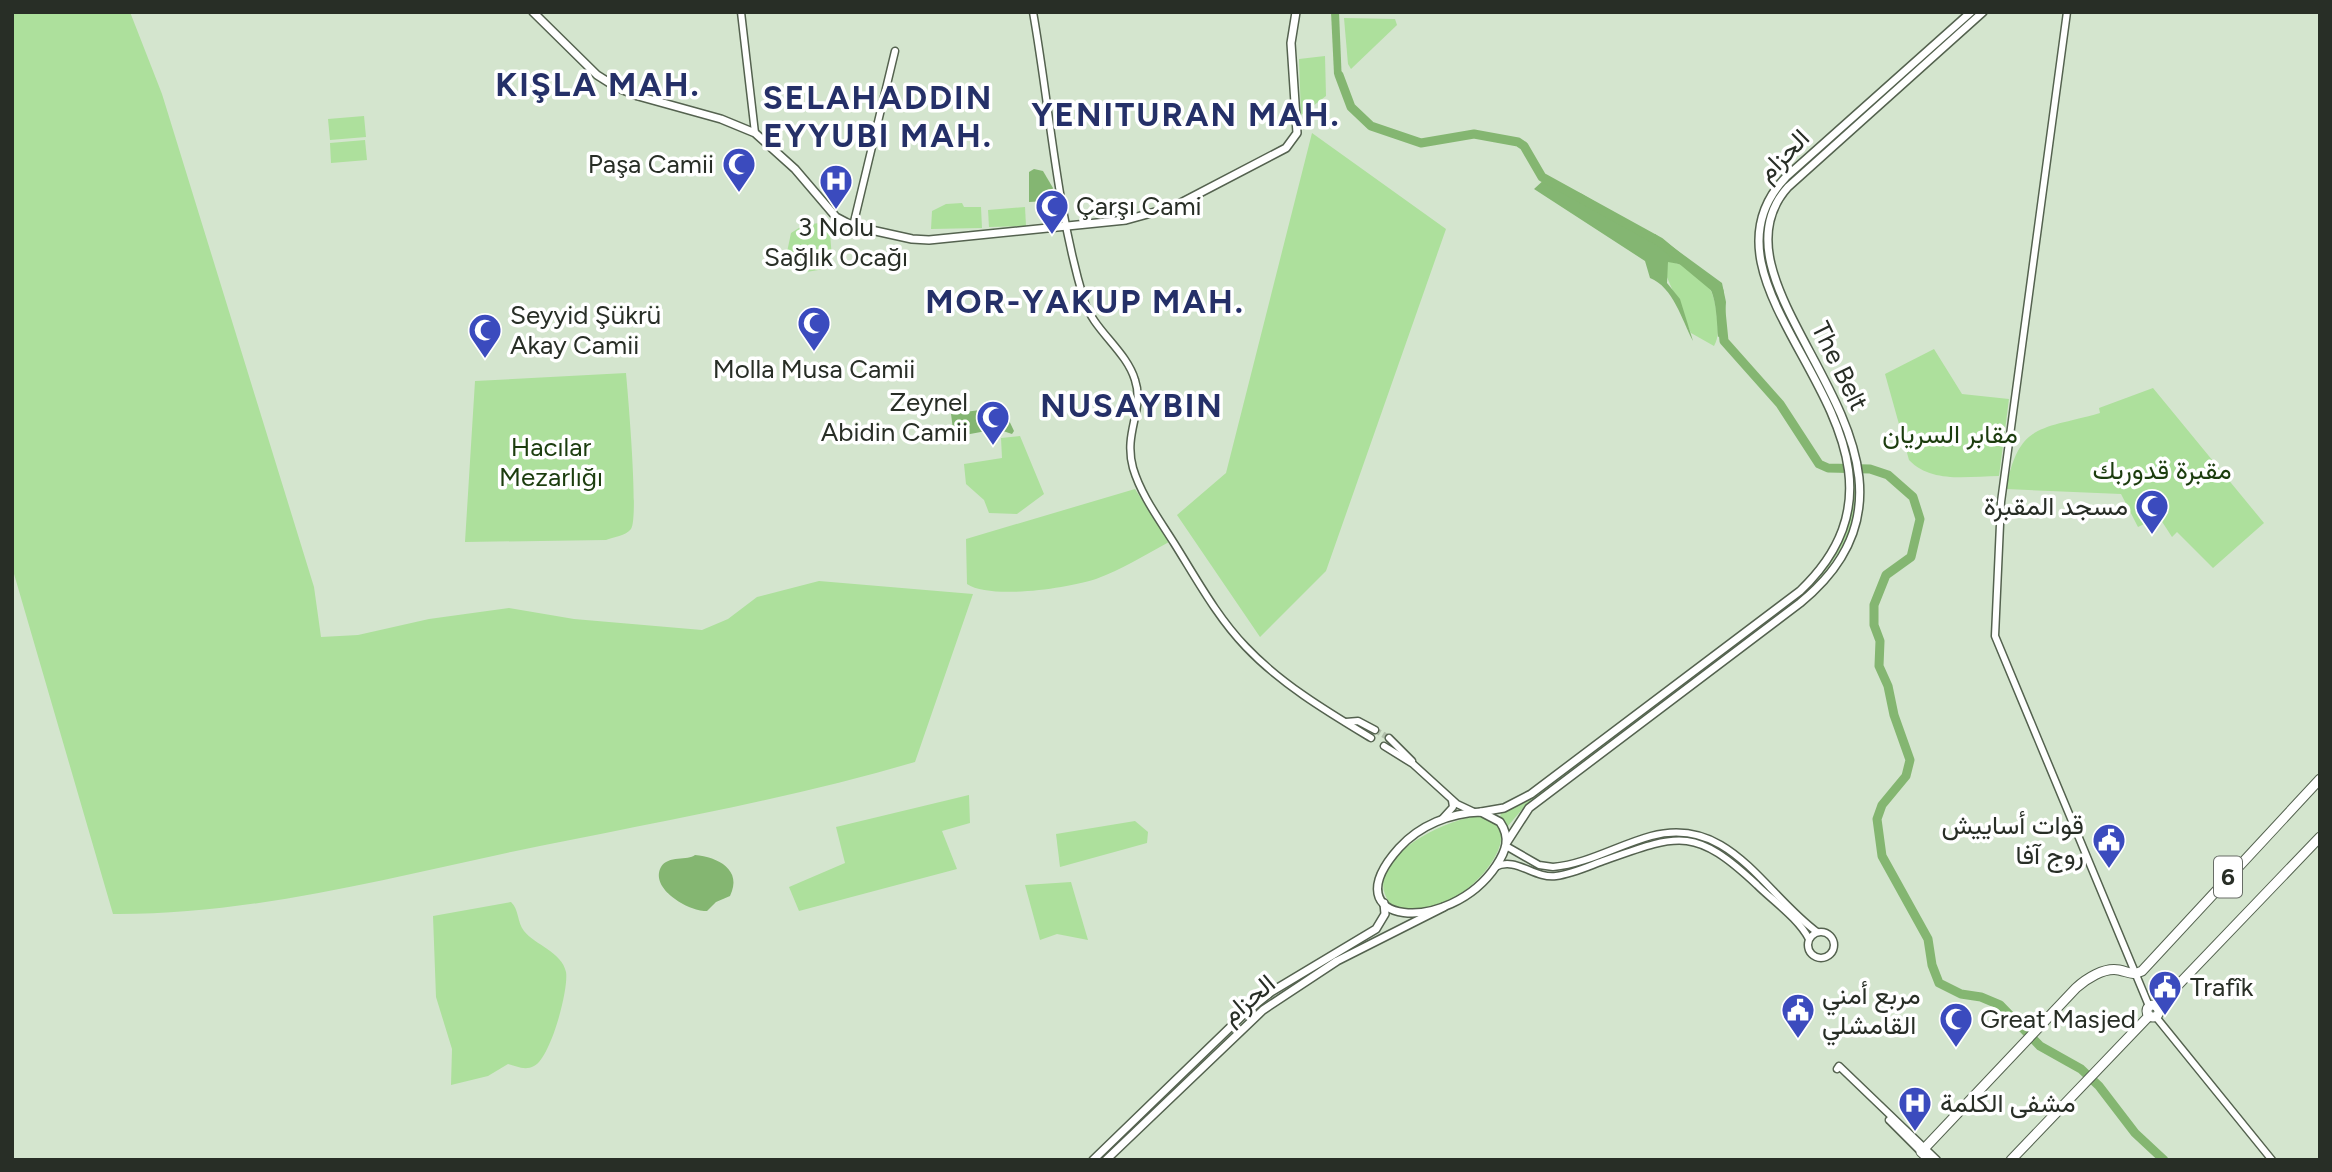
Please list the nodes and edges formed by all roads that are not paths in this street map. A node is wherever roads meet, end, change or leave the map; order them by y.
1 (533, 12) edge
2 (741, 12) edge
3 (1033, 12) edge
4 (1296, 12) edge
5 (1971, 12) edge
6 (1983, 12) edge
7 (2067, 12) edge
8 (895, 51) dead end
9 (755, 133) junction
10 (1828, 139) junction
11 (1834, 146) junction
12 (853, 226) junction
13 (1067, 228) junction
14 (1847, 455) joint
15 (1859, 473) junction
16 (1850, 474) junction
17 (1344, 722) junction
18 (1375, 730) tunnel mouth
19 (1371, 738) tunnel mouth
20 (1389, 738) tunnel mouth
21 (1384, 746) tunnel mouth
22 (1417, 768) junction
23 (2320, 779) edge
24 (1451, 800) junction
25 (1477, 812) junction
26 (1442, 820) junction
27 (2320, 837) edge
28 (1506, 844) junction
29 (1495, 867) junction
30 (1384, 903) junction
31 (1444, 907) junction
32 (1817, 932) junction
33 (1809, 939) junction
34 (2135, 974) junction
35 (2153, 1011) junction
36 (1923, 1150) junction
37 (1093, 1160) edge
38 (1106, 1160) edge
39 (1930, 1160) edge
40 (1937, 1160) edge
41 (2011, 1160) edge
42 (2272, 1160) edge

1 - 9 main road
2 - 9 street
3 - 13 street
4 - 13 main road
5 - 10 main road, الحزام
6 - 11 main road, The Belt
7 - 34 street
8 - 12 street
9 - 12 main road
10 - 11 main road
10 - 14 main road, الحزام
11 - 15 main road, The Belt
12 - 13 main road
13 - 17 street
14 - 16 main road, The Belt
15 - 16 main road
15 - 28 main road, The Belt
16 - 25 main road, The Belt
17 - 18 street
17 - 19 street
20 - 22 street
21 - 22 street
22 - 24 street
23 - 34 highway, 6
24 - 25 street
24 - 26 street
25 - 26 main road
25 - 28 main road
26 - 30 main road
27 - 35 highway, 6
28 - 29 main road
28 - 32 street
29 - 31 main road
29 - 33 street
30 - 31 main road
30 - 37 main road, الحزام
31 - 38 main road, الحزام
32 - 33 street
32 - 33 street
34 - 35 street
34 - 36 highway
35 - 41 highway, 6
35 - 42 street
36 - 36 street
36 - 39 highway
36 - 40 street

